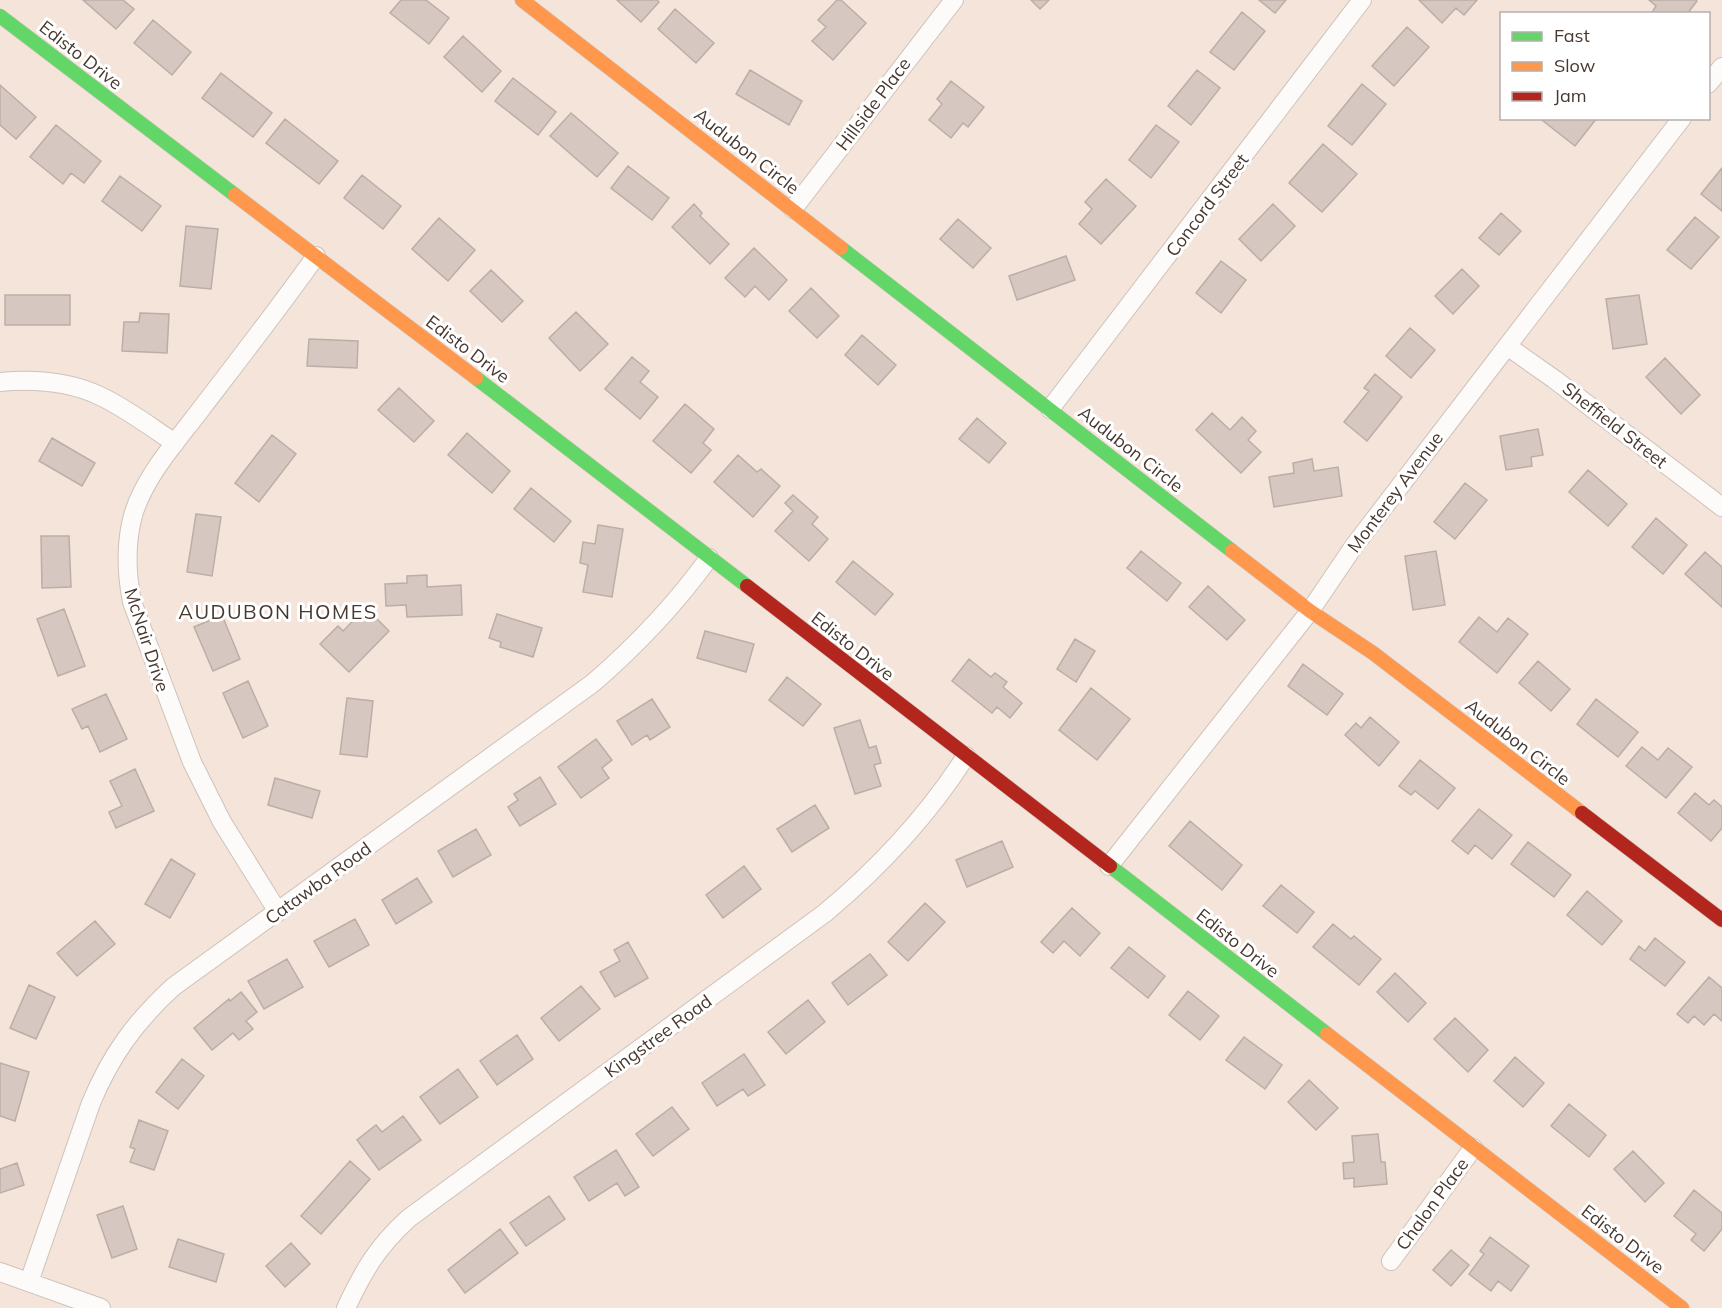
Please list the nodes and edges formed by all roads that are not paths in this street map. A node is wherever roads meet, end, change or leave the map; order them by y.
1 (522, 0) edge
2 (954, 0) edge
3 (1362, 0) edge
4 (0, 16) edge
5 (1722, 67) edge
6 (1710, 82) edge
7 (1680, 120) edge
8 (793, 209) junction
9 (316, 256) junction
10 (1507, 346) junction
11 (0, 382) edge
12 (1050, 409) junction
13 (175, 443) junction
14 (1722, 507) edge
15 (709, 558) junction
16 (1310, 611) junction
17 (966, 756) junction
18 (1109, 866) junction
19 (278, 912) junction
20 (1722, 920) edge
21 (1473, 1148) junction
22 (1391, 1261) dead end
23 (0, 1272) edge
24 (29, 1282) junction
25 (101, 1308) edge
26 (346, 1308) edge
27 (1682, 1308) edge

1 - 8 street, Audubon Circle
2 - 8 street, Hillside Place
3 - 12 street, Concord Street
4 - 9 street, Edisto Drive
5 - 6 street
7 - 10 street, Monterey Avenue
8 - 12 street, Audubon Circle
9 - 13 street, McNair Drive
9 - 15 street, Edisto Drive
10 - 14 street, Sheffield Street
10 - 16 street, Monterey Avenue
11 - 13 street
12 - 16 street, Audubon Circle
13 - 19 street, McNair Drive
15 - 17 street, Edisto Drive
15 - 19 street, Catawba Road
16 - 18 street, Monterey Avenue
16 - 20 street, Audubon Circle
17 - 18 street, Edisto Drive
17 - 26 street, Kingstree Road
18 - 21 street, Edisto Drive
19 - 24 street, Catawba Road
21 - 22 street, Chalon Place
21 - 27 street, Edisto Drive
23 - 24 street
24 - 25 street

